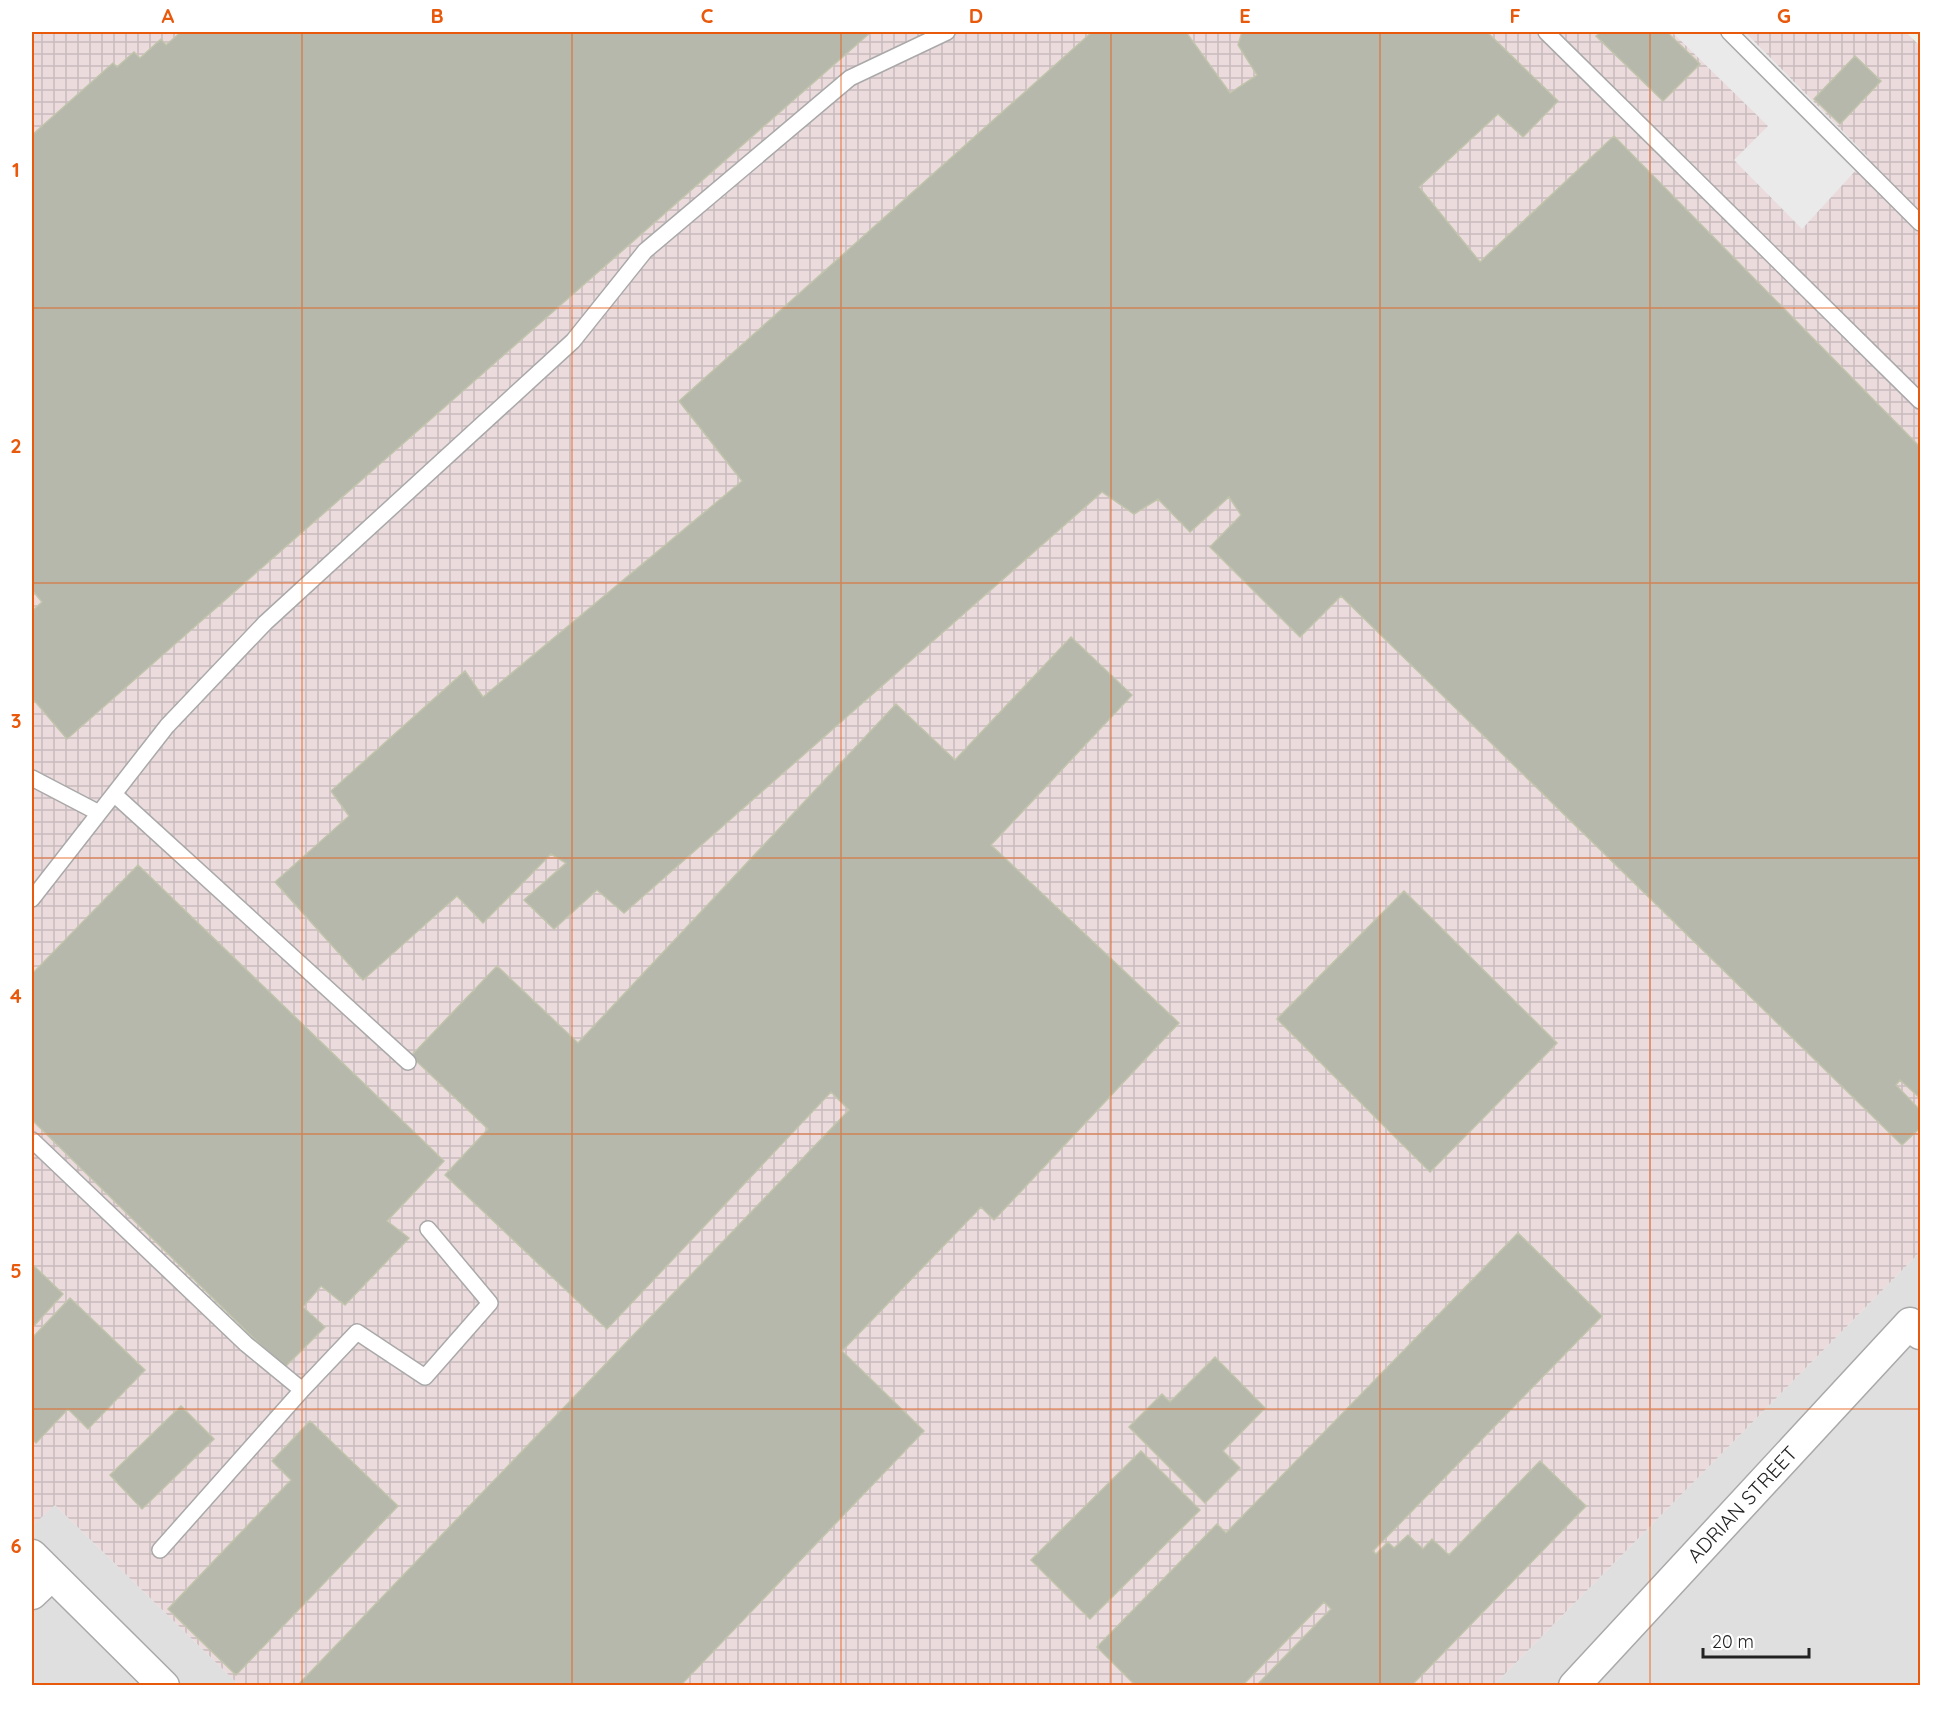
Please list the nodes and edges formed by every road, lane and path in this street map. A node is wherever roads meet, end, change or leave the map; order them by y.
1 (947, 32) edge
2 (1546, 32) edge
3 (1729, 32) edge
4 (1920, 223) edge
5 (1920, 401) edge
6 (32, 778) edge
7 (114, 794) junction
8 (99, 813) junction
9 (32, 899) edge
10 (408, 1062) dead end
11 (32, 1140) edge
12 (428, 1229) dead end
13 (1915, 1328) edge
14 (302, 1390) junction
15 (160, 1550) dead end
16 (38, 1575) edge
17 (1590, 1680) edge
18 (164, 1686) edge

1 - 7 lane
2 - 5 lane
3 - 4 lane
6 - 8 lane
7 - 8 lane
7 - 10 lane
8 - 9 lane
11 - 14 lane
12 - 14 lane
13 - 17 street, ADRIAN STREET
14 - 15 lane
16 - 18 street

